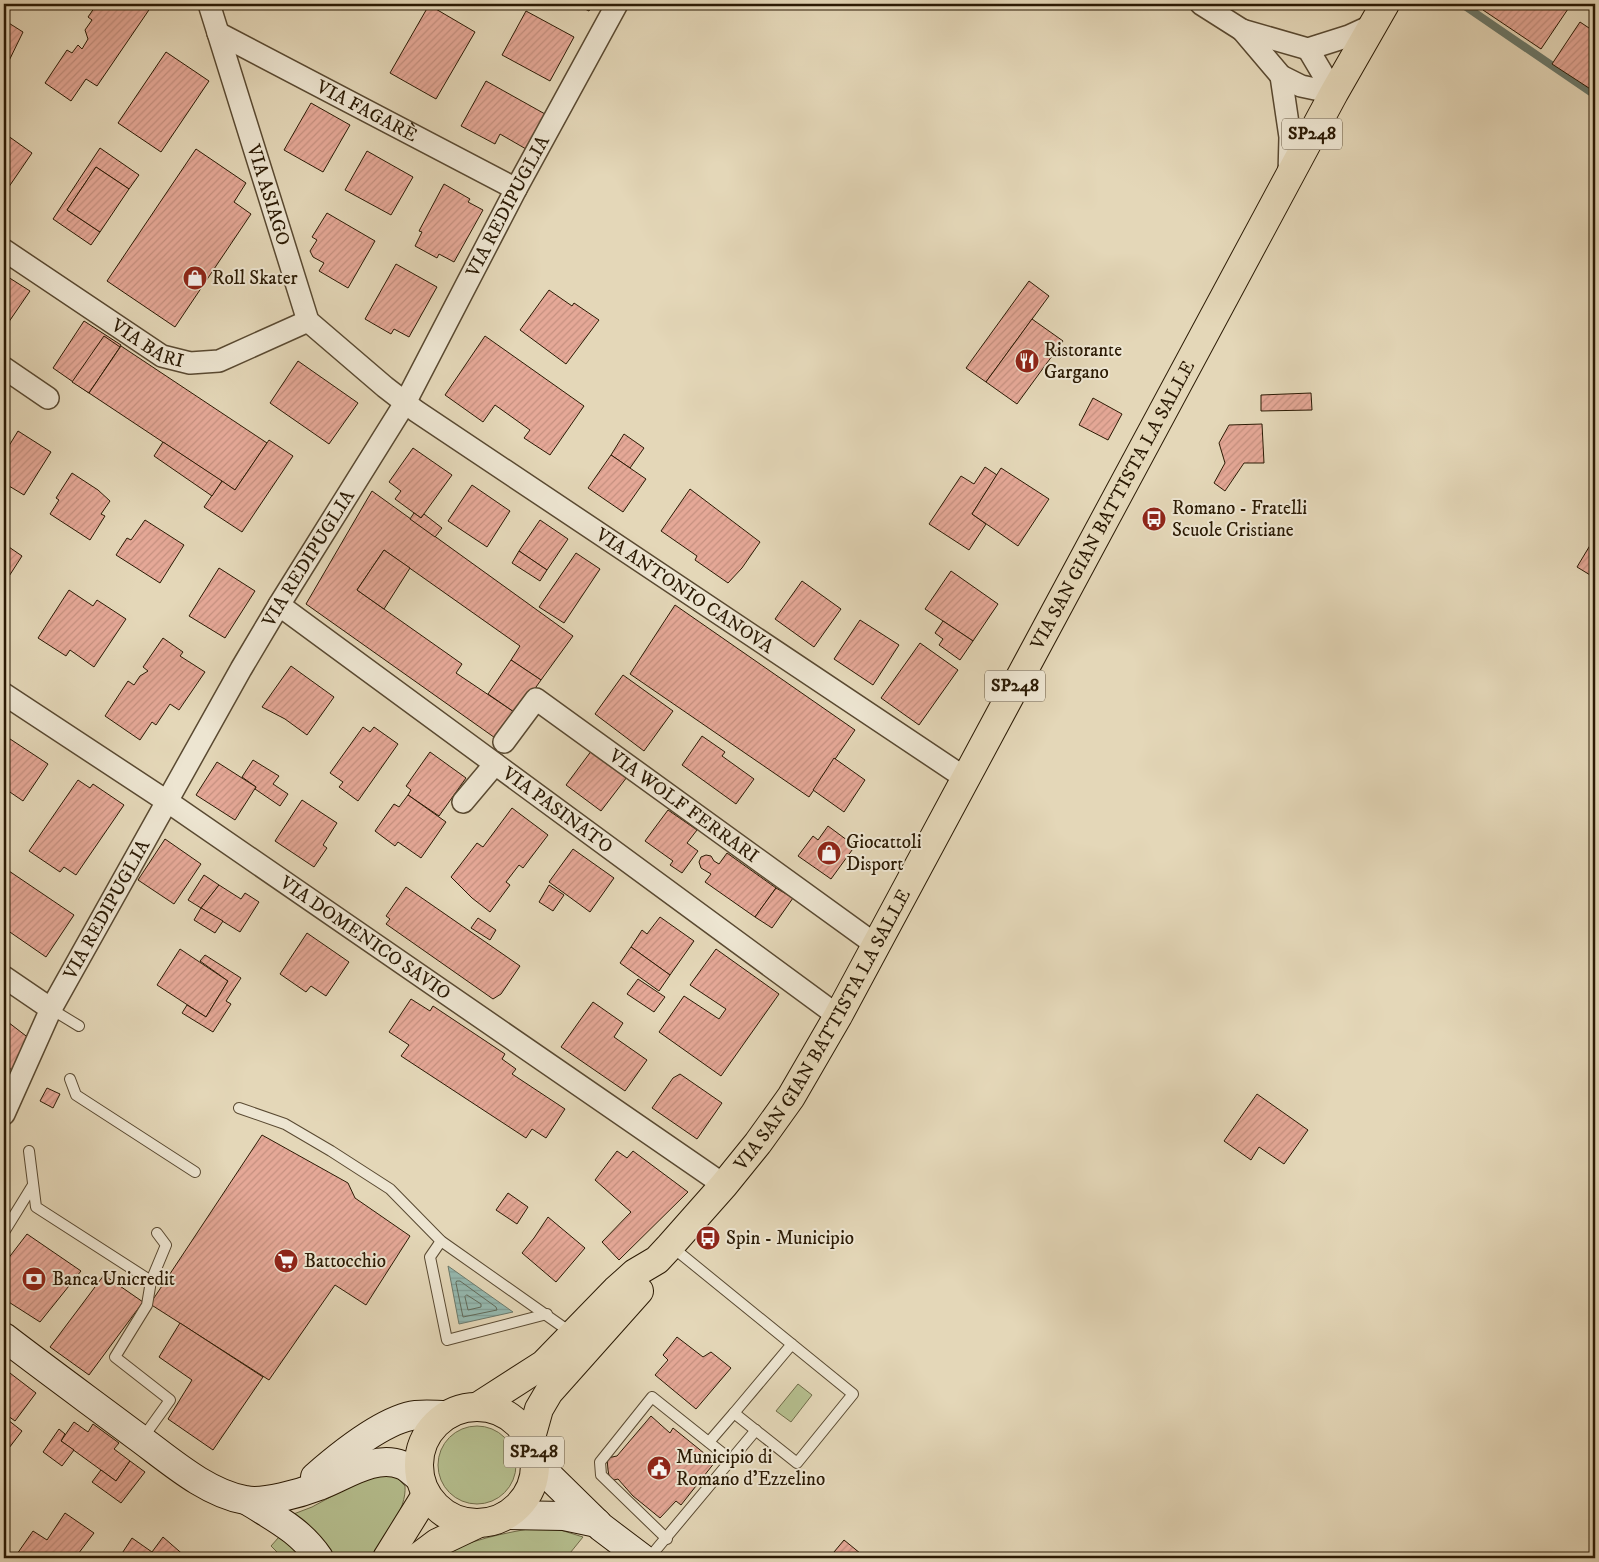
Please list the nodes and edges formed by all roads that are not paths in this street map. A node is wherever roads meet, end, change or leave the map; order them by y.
1 (208, 4) edge
2 (616, 4) edge
3 (1201, 4) edge
4 (1379, 15) edge
5 (1242, 30) junction
6 (218, 33) junction
7 (1308, 49) junction
8 (1282, 76) junction
9 (1334, 93) junction
10 (1289, 176) junction
11 (516, 189) junction
12 (4, 250) edge
13 (308, 321) junction
14 (4, 368) edge
15 (48, 398) dead end
16 (405, 402) junction
17 (279, 605) junction
18 (4, 694) edge
19 (504, 742) dead end
20 (495, 764) junction
21 (965, 778) junction
22 (167, 801) junction
23 (463, 802) dead end
24 (876, 944) junction
25 (4, 977) edge
26 (52, 1010) junction
27 (838, 1016) junction
28 (79, 1026) dead end
29 (70, 1079) dead end
30 (239, 1108) dead end
31 (4, 1114) edge
32 (29, 1151) dead end
33 (195, 1172) dead end
34 (34, 1184) junction
35 (724, 1185) junction
36 (4, 1232) edge
37 (157, 1233) dead end
38 (440, 1241) junction
39 (664, 1253) junction
40 (151, 1282) junction
41 (547, 1314) junction
42 (573, 1334) junction
43 (4, 1338) edge
44 (792, 1344) junction
45 (477, 1406) junction
46 (734, 1413) junction
47 (447, 1414) junction
48 (756, 1430) junction
49 (142, 1440) junction
50 (710, 1442) junction
51 (533, 1450) junction
52 (731, 1460) junction
53 (423, 1487) junction
54 (299, 1492) junction
55 (248, 1501) junction
56 (507, 1516) junction
57 (597, 1522) junction
58 (477, 1524) junction
59 (667, 1538) junction
60 (319, 1558) edge
61 (387, 1558) edge
62 (417, 1558) edge
63 (642, 1558) edge
64 (649, 1558) edge

1 - 6 street, VIA ASIAGO
2 - 11 street, VIA REDIPUGLIA
3 - 5 street
4 - 7 street
4 - 9 main road, VIA SAN GIAN BATTISTA LA SALLE / SP248
5 - 7 street
5 - 8 street
6 - 11 street, VIA FAGARÈ
6 - 13 street, VIA ASIAGO
7 - 9 street
8 - 9 street
8 - 10 street, VIA SAN GIAN BATTISTA LA SALLE
9 - 10 main road, VIA SAN GIAN BATTISTA LA SALLE / SP248
10 - 21 main road, VIA SAN GIAN BATTISTA LA SALLE / SP248
11 - 16 street, VIA REDIPUGLIA
12 - 13 street, VIA BARI
13 - 16 street
14 - 15 street
16 - 17 street, VIA REDIPUGLIA
16 - 21 street, VIA ANTONIO CANOVA
17 - 20 street, VIA PASINATO
17 - 22 street, VIA REDIPUGLIA
18 - 22 street, VIA DOMENICO SAVIO
19 - 24 street, VIA WOLF FERRARI
20 - 23 street
20 - 27 street, VIA PASINATO
21 - 24 main road, VIA SAN GIAN BATTISTA LA SALLE / SP248
22 - 26 street, VIA REDIPUGLIA
22 - 35 street, VIA DOMENICO SAVIO
24 - 27 main road, VIA SAN GIAN BATTISTA LA SALLE / SP248
25 - 26 street
26 - 28 lane
26 - 31 street, VIA REDIPUGLIA
27 - 35 main road, VIA SAN GIAN BATTISTA LA SALLE / SP248
29 - 33 lane
30 - 38 lane
32 - 34 lane
34 - 36 lane
34 - 40 lane
35 - 39 main road, VIA SAN GIAN BATTISTA LA SALLE / SP248
37 - 40 lane
38 - 41 lane
38 - 41 lane
39 - 42 main road, VIA SAN GIAN BATTISTA LA SALLE / SP248
39 - 44 lane
39 - 51 main road, VIA SAN GIAN BATTISTA LA SALLE / SP248
40 - 49 lane
41 - 42 lane
42 - 45 main road, VIA SAN GIAN BATTISTA LA SALLE / SP248
43 - 49 main road
44 - 46 lane
44 - 48 lane
45 - 47 main road, SP248
45 - 51 main road, SP248
46 - 48 lane
46 - 50 lane
47 - 53 main road, SP248
47 - 54 main road
48 - 52 lane
49 - 55 main road
50 - 52 lane
50 - 59 lane
51 - 56 main road, SP248
51 - 57 main road
52 - 59 lane
53 - 54 main road
53 - 58 main road, SP248
53 - 61 main road
54 - 55 main road
55 - 60 main road
56 - 57 main road
56 - 58 main road, SP248
57 - 63 main road
58 - 62 main road, SP248
59 - 64 lane

